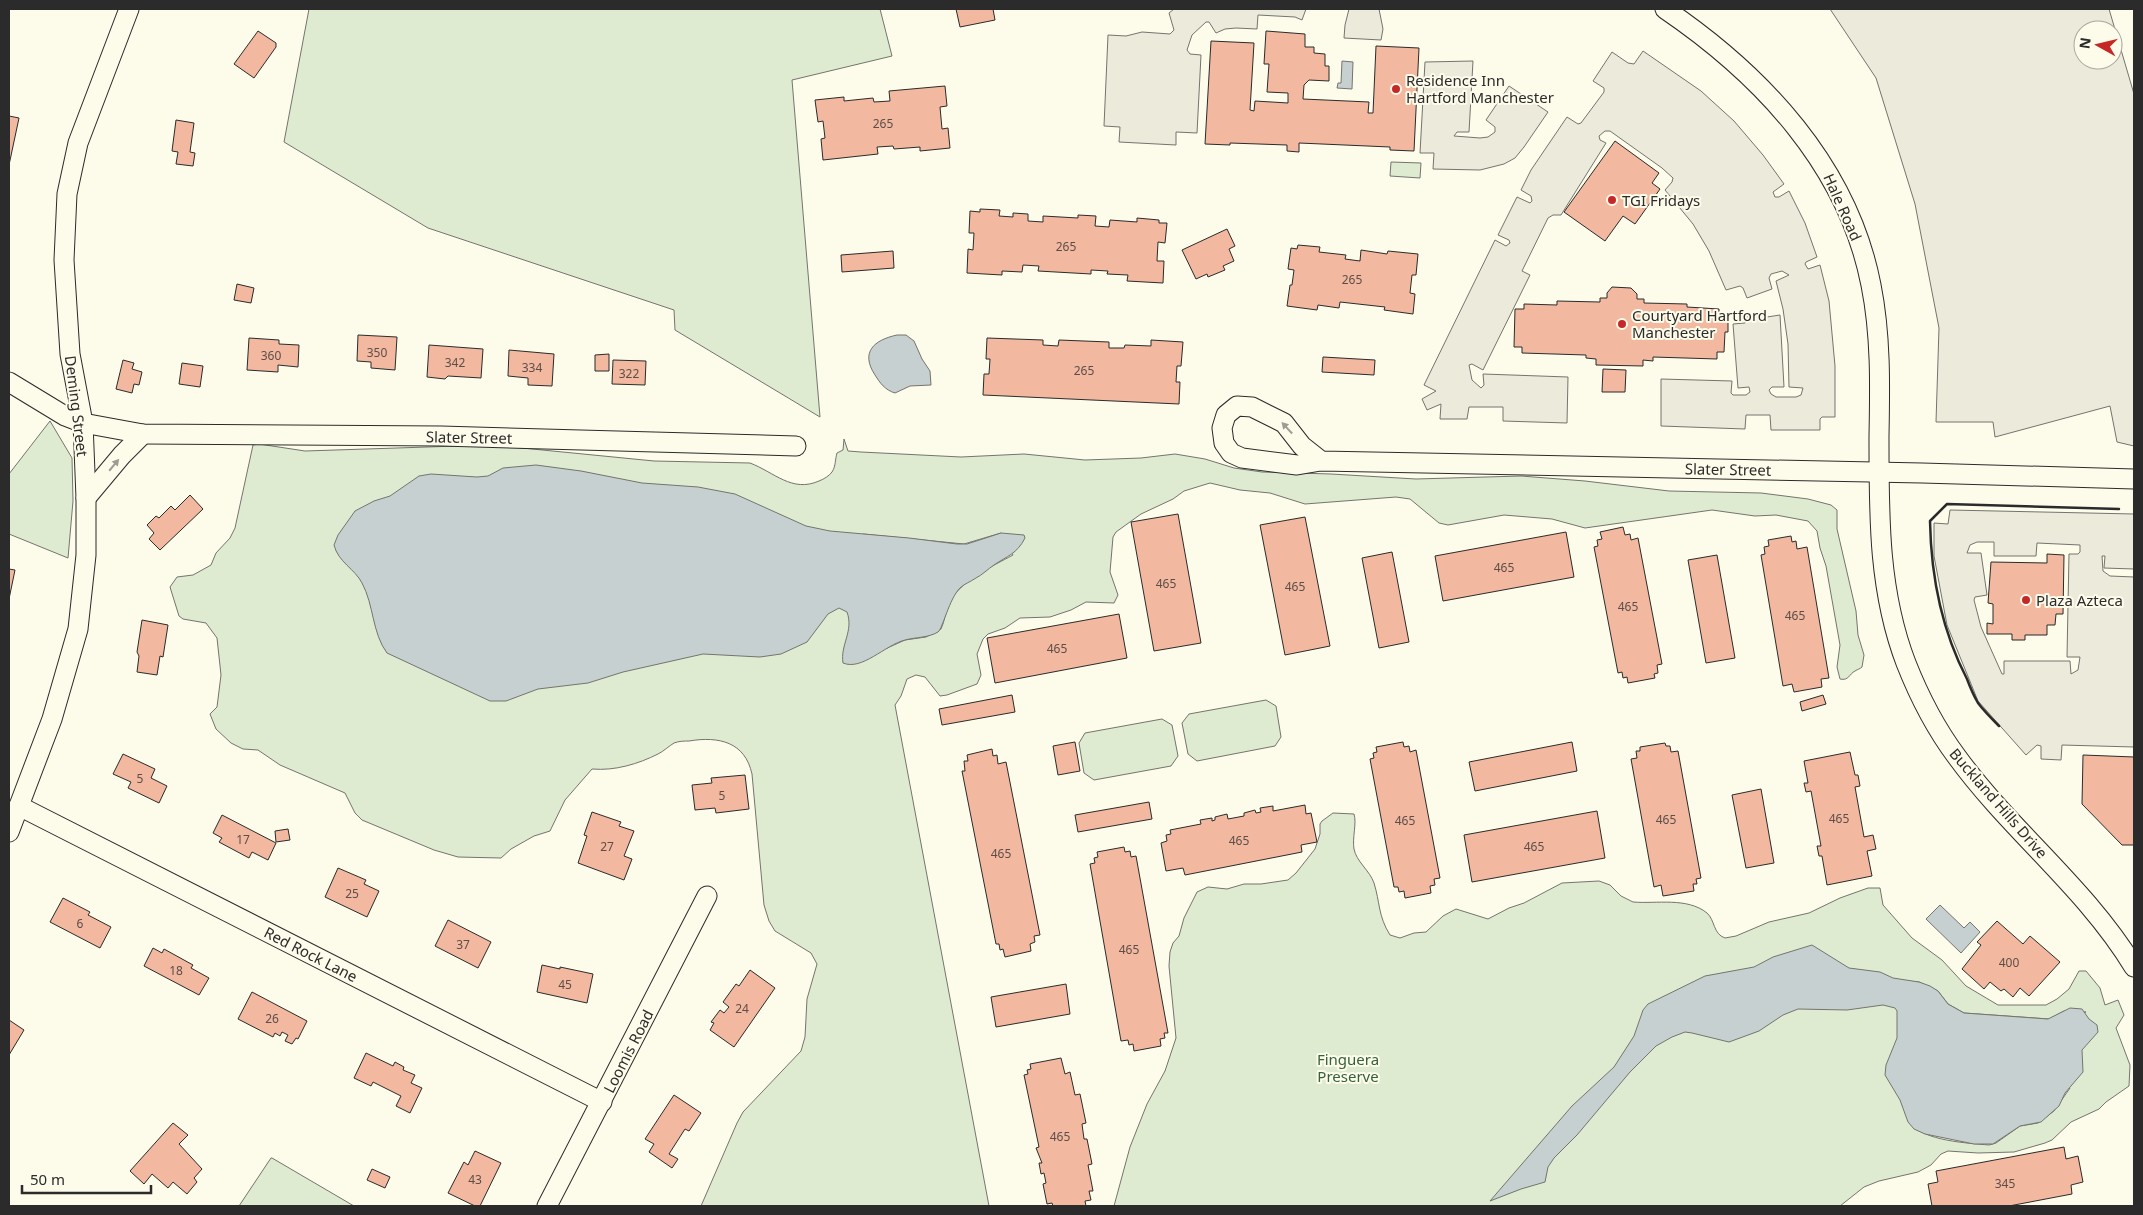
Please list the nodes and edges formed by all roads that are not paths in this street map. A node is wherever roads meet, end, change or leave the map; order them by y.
1 (129, 9) edge
2 (1665, 9) edge
3 (9, 382) edge
4 (82, 423) junction
5 (143, 434) junction
6 (796, 446) dead end
7 (1321, 462) junction
8 (1879, 472) junction
9 (2134, 479) edge
10 (86, 498) junction
11 (20, 806) junction
12 (9, 832) edge
13 (707, 896) dead end
14 (2134, 967) edge
15 (602, 1102) junction
16 (548, 1206) edge

1 - 4 street, Deming Street
2 - 8 street, Hale Road
3 - 4 street, Slater Street
4 - 5 street, Slater Street
4 - 10 street, Deming Street
5 - 6 street, Slater Street
10 -> 5 street
7 -> 7 street, Slater Street
7 - 8 street, Slater Street
8 - 9 street, Slater Street
8 - 14 street, Buckland Hills Drive
10 - 11 street, Deming Street
11 - 12 street, Deming Street
11 - 15 street, Red Rock Lane
13 - 15 street, Loomis Road
15 - 16 street, Loomis Road

